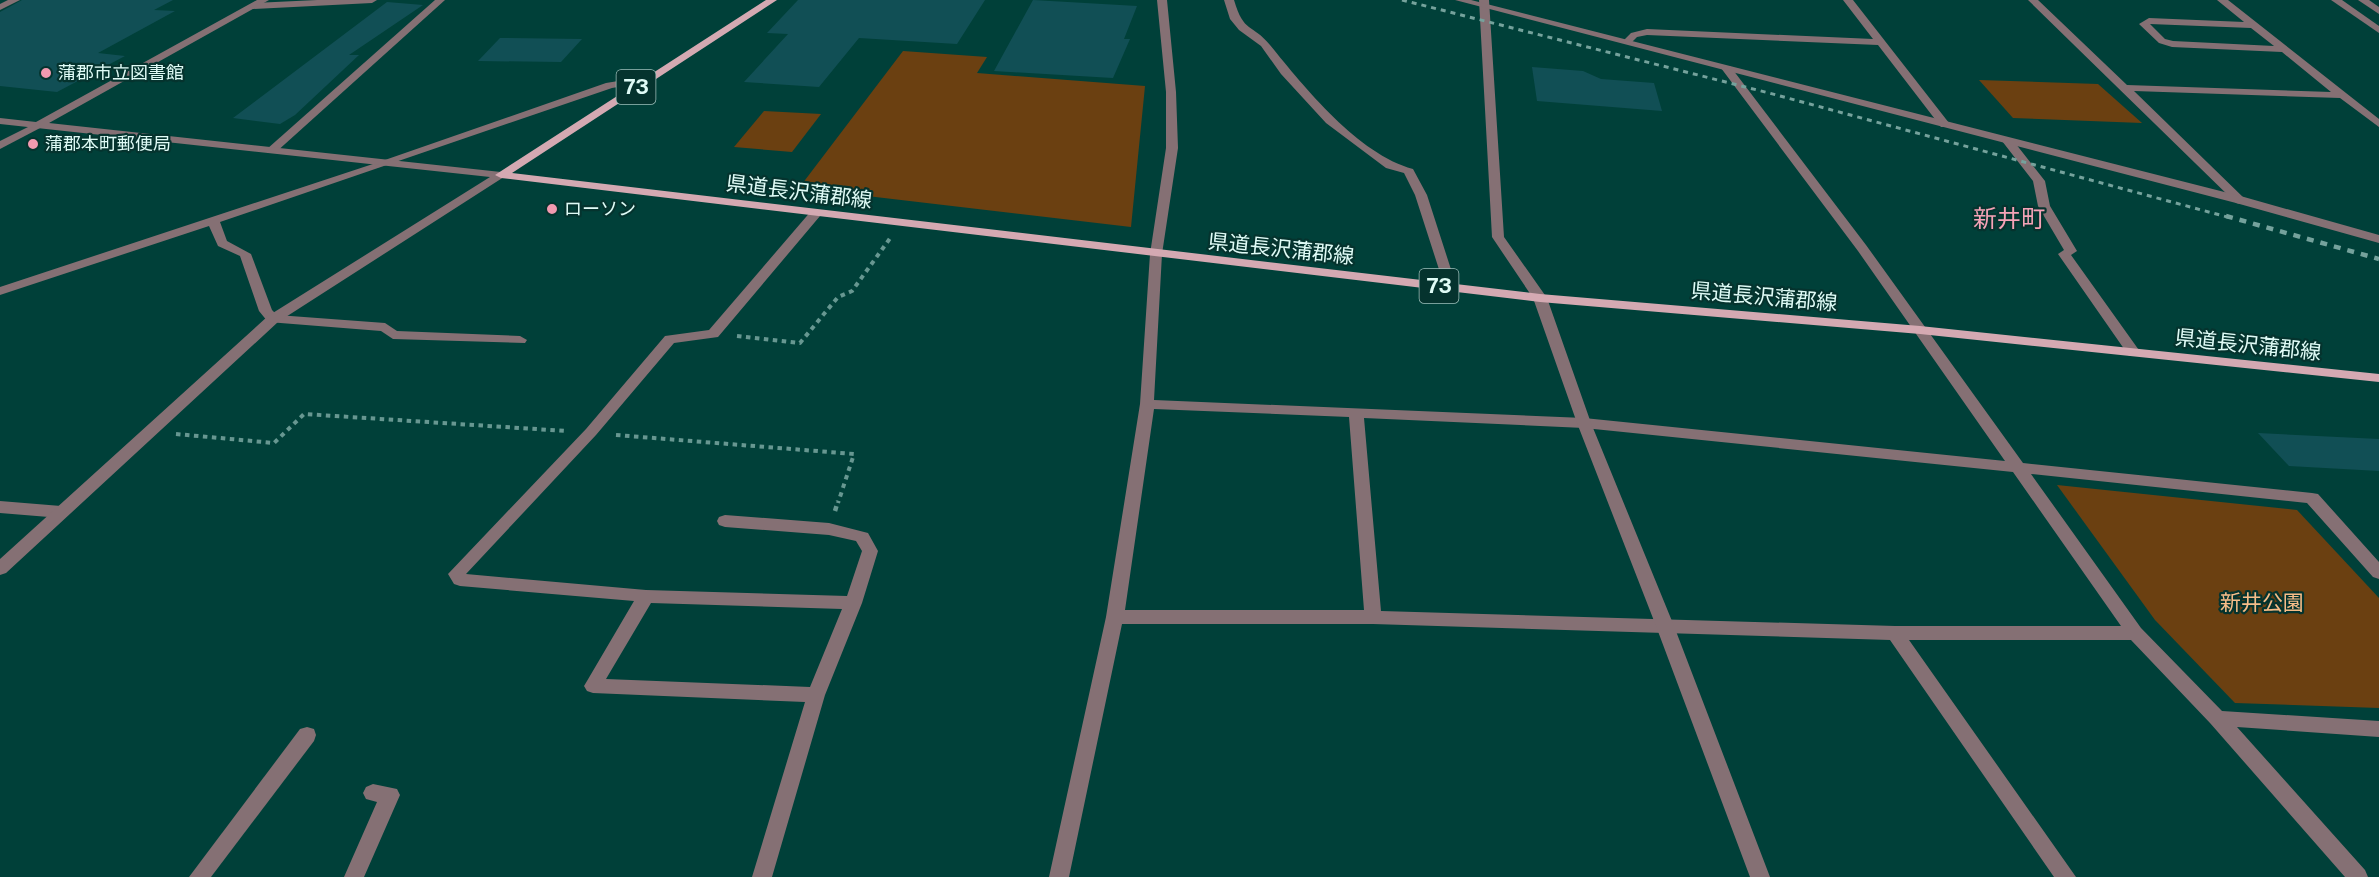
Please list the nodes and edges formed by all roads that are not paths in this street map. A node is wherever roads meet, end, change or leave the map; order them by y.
1 (15, 0) edge
2 (264, 0) edge
3 (372, 0) edge
4 (440, 0) edge
5 (772, 0) edge
6 (1162, 0) edge
7 (1229, 0) edge
8 (1460, 0) edge
9 (1848, 0) edge
10 (2033, 0) edge
11 (2222, 0) edge
12 (2336, 0) edge
13 (2363, 0) edge
14 (1484, 3) edge
15 (253, 6) junction
16 (0, 7) edge
17 (2379, 11) edge
18 (2253, 25) junction
19 (2379, 30) edge
20 (1627, 42) junction
21 (1882, 42) junction
22 (2283, 49) junction
23 (1726, 68) junction
24 (648, 79) junction
25 (2124, 88) junction
26 (2342, 95) junction
27 (0, 121) edge
28 (2379, 124) edge
29 (38, 125) junction
30 (1945, 125) junction
31 (2008, 141) junction
32 (0, 146) edge
33 (271, 151) junction
34 (386, 163) junction
35 (501, 175) junction
36 (2240, 200) junction
37 (816, 213) junction
38 (214, 220) junction
39 (2379, 239) edge
40 (1156, 255) junction
41 (1450, 288) junction
42 (0, 291) edge
43 (1540, 298) junction
44 (273, 319) junction
45 (1920, 330) junction
46 (520, 340) dead end
47 (2134, 352) junction
48 (2379, 378) edge
49 (1147, 404) junction
50 (1356, 414) junction
51 (1584, 423) junction
52 (2021, 470) junction
53 (0, 507) edge
54 (60, 512) junction
55 (725, 521) dead end
56 (0, 569) edge
57 (2379, 573) edge
58 (646, 597) junction
59 (853, 603) junction
60 (1115, 617) junction
61 (1372, 617) junction
62 (1665, 626) junction
63 (1895, 633) junction
64 (2135, 633) junction
65 (816, 695) junction
66 (2217, 718) junction
67 (2379, 729) edge
68 (307, 735) dead end
69 (373, 793) dead end
70 (199, 877) edge
71 (354, 877) edge
72 (762, 877) edge
73 (1059, 877) edge
74 (1760, 877) edge
75 (2066, 877) edge
76 (2358, 877) edge

1 - 16 street
2 - 15 street
3 - 15 street
4 - 33 street
5 - 24 main road, 73
6 - 40 street
7 - 41 street
8 - 14 street
9 - 21 street
10 - 25 street
11 - 18 street
12 - 19 street
13 - 17 street
14 - 20 street
14 - 43 street
15 - 29 street
18 - 22 street
18 - 22 street
20 - 21 street
20 - 23 street
21 - 30 street
22 - 26 street
23 - 30 street
23 - 45 street
24 - 34 street
24 - 35 main road, 73
25 - 26 street
25 - 36 street
26 - 28 street
27 - 29 street
29 - 32 street
29 - 33 street
30 - 31 street
31 - 36 street
31 - 47 street
33 - 34 street
34 - 35 street
34 - 38 street
35 - 37 main road, 県道長沢蒲郡線 / 73
35 - 44 street
36 - 39 street
37 - 40 main road, 県道長沢蒲郡線 / 73
37 - 58 street
38 - 42 street
38 - 44 street
40 - 41 main road, 県道長沢蒲郡線 / 73
40 - 49 street
41 - 43 main road, 県道長沢蒲郡線 / 73
43 - 45 main road, 県道長沢蒲郡線 / 73
43 - 51 street
44 - 46 street
44 - 54 street
45 - 47 main road, 県道長沢蒲郡線 / 73
45 - 52 street
47 - 48 main road, 県道長沢蒲郡線 / 73
49 - 50 street
49 - 60 street
50 - 51 street
50 - 61 street
51 - 52 street
51 - 62 street
52 - 57 street
52 - 64 street
53 - 54 street
54 - 56 street
55 - 59 street
58 - 59 street
58 - 65 street
59 - 65 street
60 - 61 street
60 - 73 street
61 - 62 street
62 - 63 street
62 - 74 street
63 - 64 street
63 - 75 street
64 - 66 street
65 - 72 street
66 - 67 street
66 - 76 street
68 - 70 street
69 - 71 street

